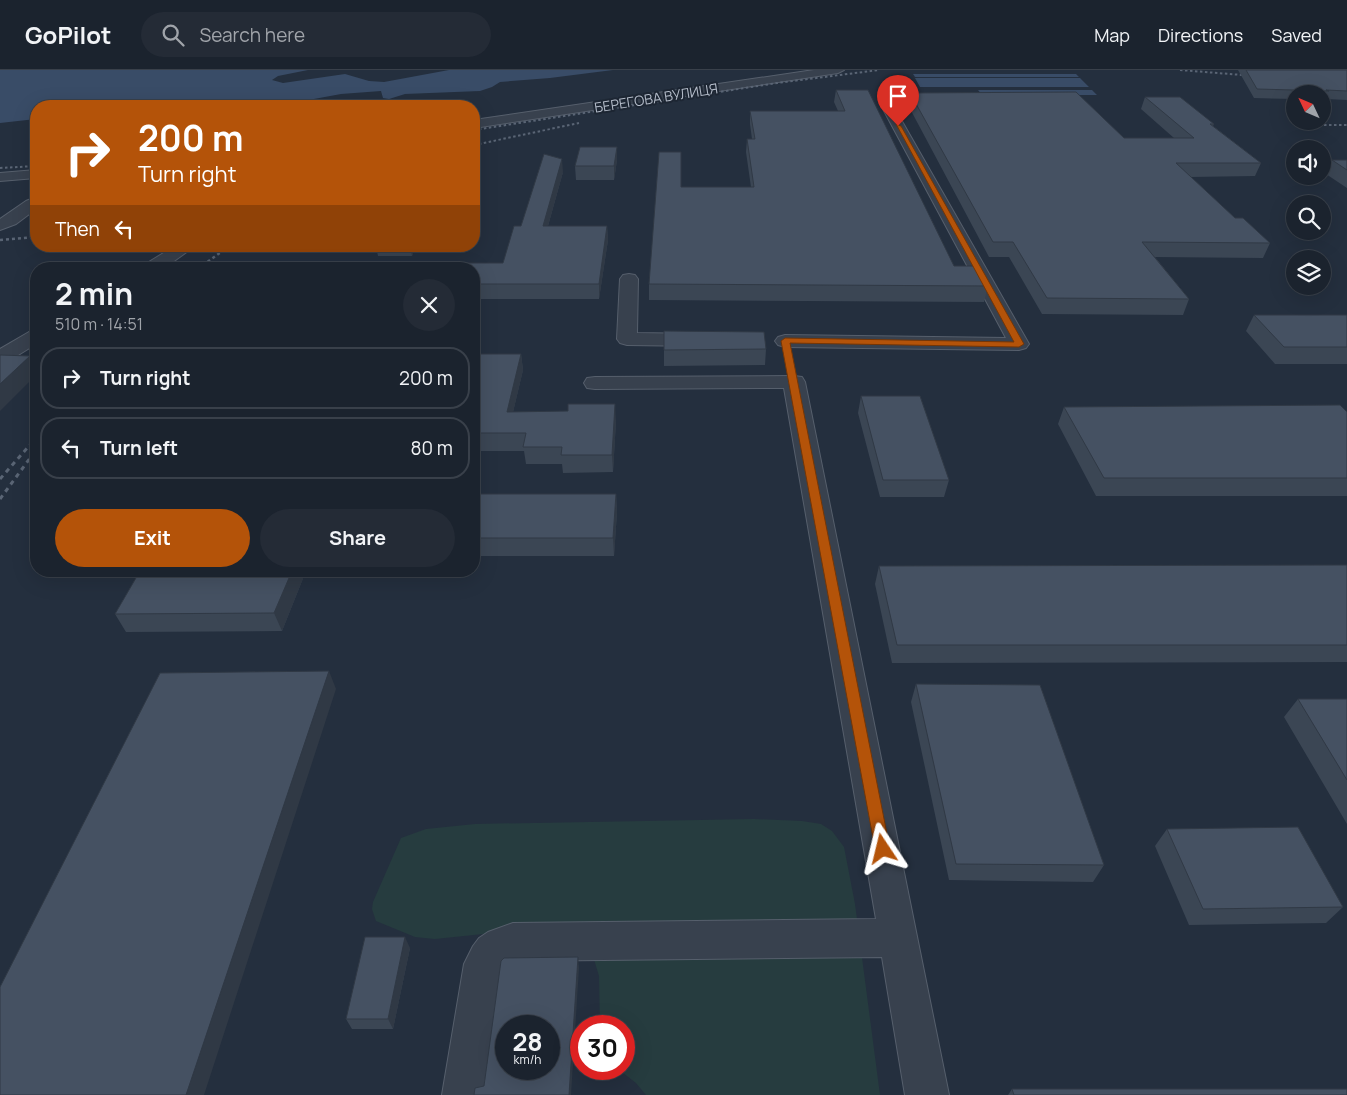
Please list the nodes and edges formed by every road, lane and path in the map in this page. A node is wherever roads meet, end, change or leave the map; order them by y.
1 (838, 70) edge
2 (889, 109) dead end
3 (480, 123) edge
4 (30, 174) edge
5 (0, 177) edge
6 (30, 205) edge
7 (0, 227) edge
8 (28, 227) dead end
9 (177, 252) edge
10 (161, 262) edge
11 (629, 280) dead end
12 (30, 340) edge
13 (716, 340) edge
14 (785, 357) junction
15 (0, 358) edge
16 (595, 383) dead end
17 (899, 938) junction
18 (464, 1095) edge
19 (927, 1095) edge

1 - 3 street, БЕРЕГОВА ВУЛИЦЯ
2 - 14 street
4 - 5 street
6 - 7 street
7 - 8 street
9 - 10 street
11 - 13 street
12 - 15 street
14 - 16 street
14 - 17 street
17 - 18 street
17 - 19 street

